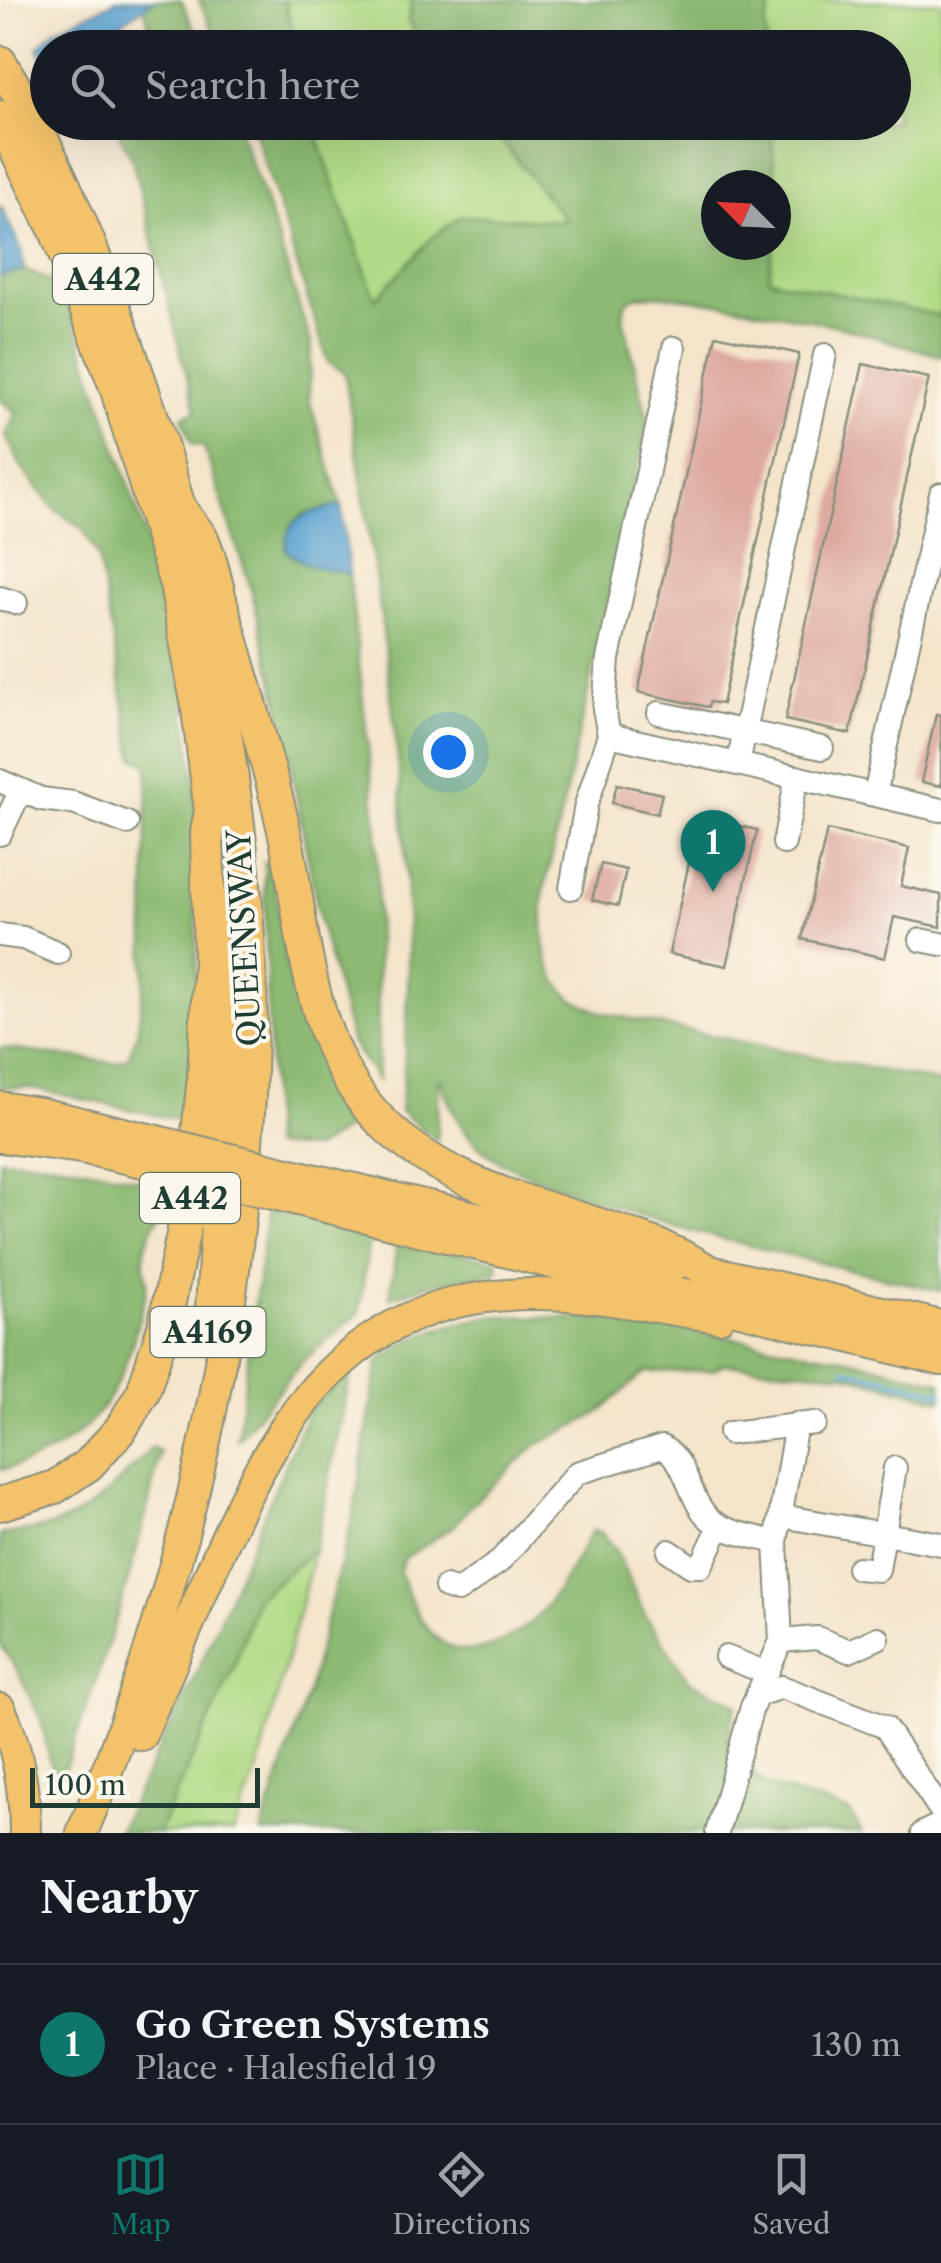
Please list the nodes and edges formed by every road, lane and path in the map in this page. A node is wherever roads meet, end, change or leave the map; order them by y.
1 (0, 62) edge
2 (30, 116) edge
3 (0, 117) edge
4 (41, 140) edge
5 (674, 348) dead end
6 (825, 355) dead end
7 (941, 494) edge
8 (180, 508) junction
9 (659, 713) dead end
10 (745, 732) junction
11 (620, 737) junction
12 (822, 748) dead end
13 (738, 764) junction
14 (797, 778) junction
15 (10, 786) edge
16 (124, 794) dead end
17 (876, 795) junction
18 (941, 810) edge
19 (211, 811) junction
20 (0, 834) edge
21 (784, 843) dead end
22 (571, 888) dead end
23 (0, 935) edge
24 (30, 967) dead end
25 (0, 1107) edge
26 (0, 1136) edge
27 (150, 1152) junction
28 (412, 1215) junction
29 (710, 1272) junction
30 (772, 1316) junction
31 (941, 1327) edge
32 (941, 1359) edge
33 (730, 1432) dead end
34 (895, 1468) dead end
35 (0, 1504) edge
36 (781, 1516) junction
37 (720, 1526) junction
38 (884, 1534) junction
39 (776, 1542) junction
40 (941, 1544) edge
41 (669, 1552) dead end
42 (858, 1568) dead end
43 (446, 1587) dead end
44 (878, 1638) dead end
45 (781, 1641) junction
46 (726, 1657) dead end
47 (767, 1673) junction
48 (757, 1695) junction
49 (0, 1709) edge
50 (941, 1811) edge
51 (941, 1824) edge
52 (25, 1833) edge
53 (61, 1833) edge
54 (82, 1833) edge
55 (96, 1833) edge
56 (717, 1833) edge
57 (923, 1833) edge

1 - 2 highway, QUEENSWAY / A442
3 - 19 highway, QUEENSWAY / A442
4 - 8 highway, QUEENSWAY / A442
5 - 11 street
6 - 10 street
7 - 17 street
8 - 29 highway, A442
8 - 54 main road, QUEENSWAY / A4169
9 - 10 street
10 - 12 street
10 - 13 street
11 - 13 street
11 - 22 street
13 - 14 street
14 - 17 street
14 - 21 street
15 - 16 street
15 - 20 street
17 - 18 street
19 - 35 highway, A442
19 - 53 main road, QUEENSWAY / A4169
23 - 24 street
25 - 27 main road
26 - 27 highway, A442
27 - 28 highway, A442, bridge
28 - 29 main road
28 - 30 highway, A442
29 - 31 highway, A442
30 - 32 highway, A442
30 - 55 main road
33 - 36 street
34 - 38 street
36 - 38 street
36 - 39 street
37 - 39 street
37 - 41 street
37 - 43 street
38 - 40 street
38 - 42 street
39 - 45 street
44 - 45 street
45 - 47 street
46 - 47 street
47 - 48 street
48 - 50 street
48 - 56 street
49 - 52 main road
51 - 57 street

